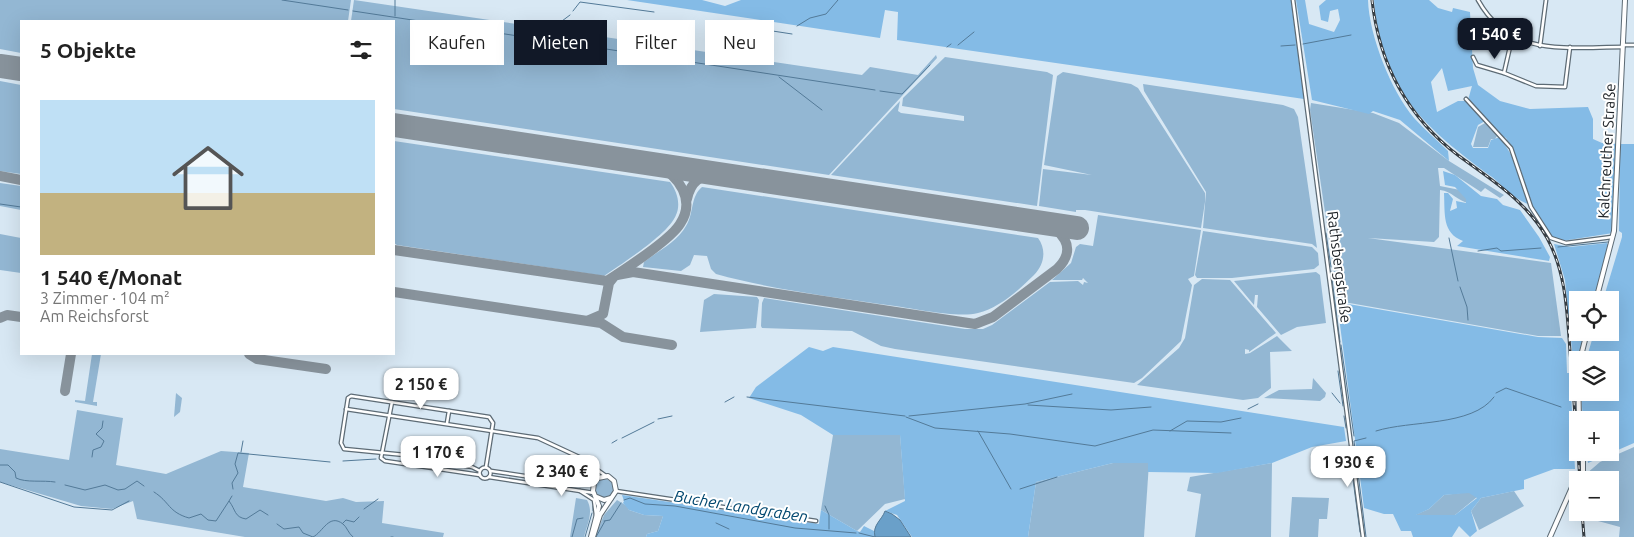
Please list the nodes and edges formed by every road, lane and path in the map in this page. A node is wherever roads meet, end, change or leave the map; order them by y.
1 (1293, 0) edge
2 (1478, 0) edge
3 (1546, 0) edge
4 (1624, 0) edge
5 (1512, 37) junction
6 (1634, 44) edge
7 (1540, 46) junction
8 (1623, 46) junction
9 (1570, 47) junction
10 (1474, 58) dead end
11 (1504, 73) junction
12 (1466, 99) dead end
13 (1613, 237) junction
14 (1598, 291) edge
15 (392, 402) junction
16 (346, 409) junction
17 (449, 411) junction
18 (390, 415) junction
19 (447, 423) junction
20 (492, 430) junction
21 (382, 454) junction
22 (1584, 461) edge
23 (486, 467) junction
24 (480, 471) junction
25 (490, 471) junction
26 (480, 476) junction
27 (606, 476) junction
28 (489, 477) junction
29 (594, 483) junction
30 (578, 490) junction
31 (616, 491) junction
32 (595, 495) junction
33 (613, 497) junction
34 (596, 519) junction
35 (816, 521) dead end
36 (592, 537) edge
37 (1363, 537) edge
38 (1550, 537) edge

1 - 37 street, Rathsbergstraße
2 - 5 street
3 - 7 street
4 - 8 street, Kalchreuther Straße
5 - 7 street
5 - 11 street
6 - 8 street
7 - 9 street
8 - 9 street
8 - 13 street, Kalchreuther Straße
9 - 11 street
10 - 11 street
12 - 13 street
13 - 14 street, Kalchreuther Straße
15 - 16 street
15 - 17 street
15 - 18 street
16 - 18 street
16 - 21 street
17 - 19 street
17 - 20 street
18 - 19 street
18 - 21 street
19 - 20 street
20 - 23 street
20 - 27 street
21 - 24 street
21 - 26 street
22 - 38 street
23 - 24 street
23 - 25 street
24 - 26 street
25 - 28 street
25 - 29 street
26 - 28 street
27 - 29 street
27 - 31 street
28 - 30 street
29 - 32 street
30 - 32 street
30 - 34 street
31 - 33 street
31 - 35 street
32 - 33 street
32 - 34 street
33 - 36 street
34 - 36 street

